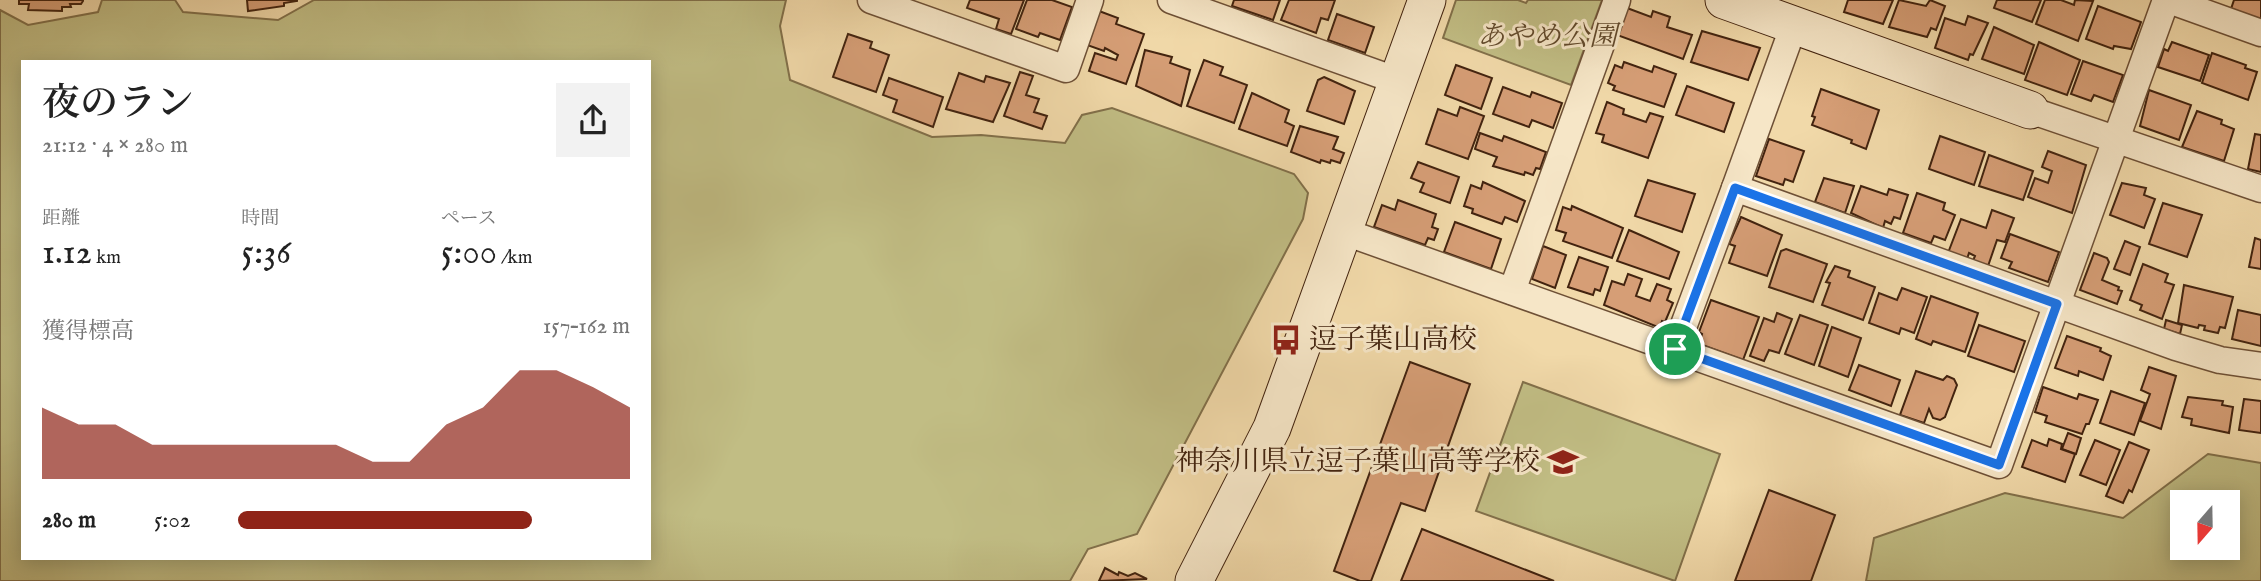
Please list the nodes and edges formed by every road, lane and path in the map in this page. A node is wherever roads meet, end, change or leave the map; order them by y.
1 (871, 0) edge
2 (1090, 0) edge
3 (1171, 0) edge
4 (1427, 0) edge
5 (1617, 0) edge
6 (1724, 0) edge
7 (2167, 0) edge
8 (1794, 25) junction
9 (2261, 33) edge
10 (1398, 81) junction
11 (2030, 110) joint
12 (2115, 141) junction
13 (1735, 188) junction
14 (2261, 189) edge
15 (1345, 232) junction
16 (1512, 291) junction
17 (2057, 304) junction
18 (1675, 349) junction
19 (2261, 366) edge
20 (1194, 581) edge

1 - 2 street
3 - 10 street
4 - 10 street
5 - 16 street
6 - 8 street
7 - 9 street
7 - 12 street
8 - 11 street
8 - 13 street
10 - 15 street
11 - 12 street
12 - 14 street
12 - 17 street
13 - 17 street
13 - 18 street
15 - 16 street
15 - 20 street
16 - 18 street
17 - 18 street
17 - 19 street

